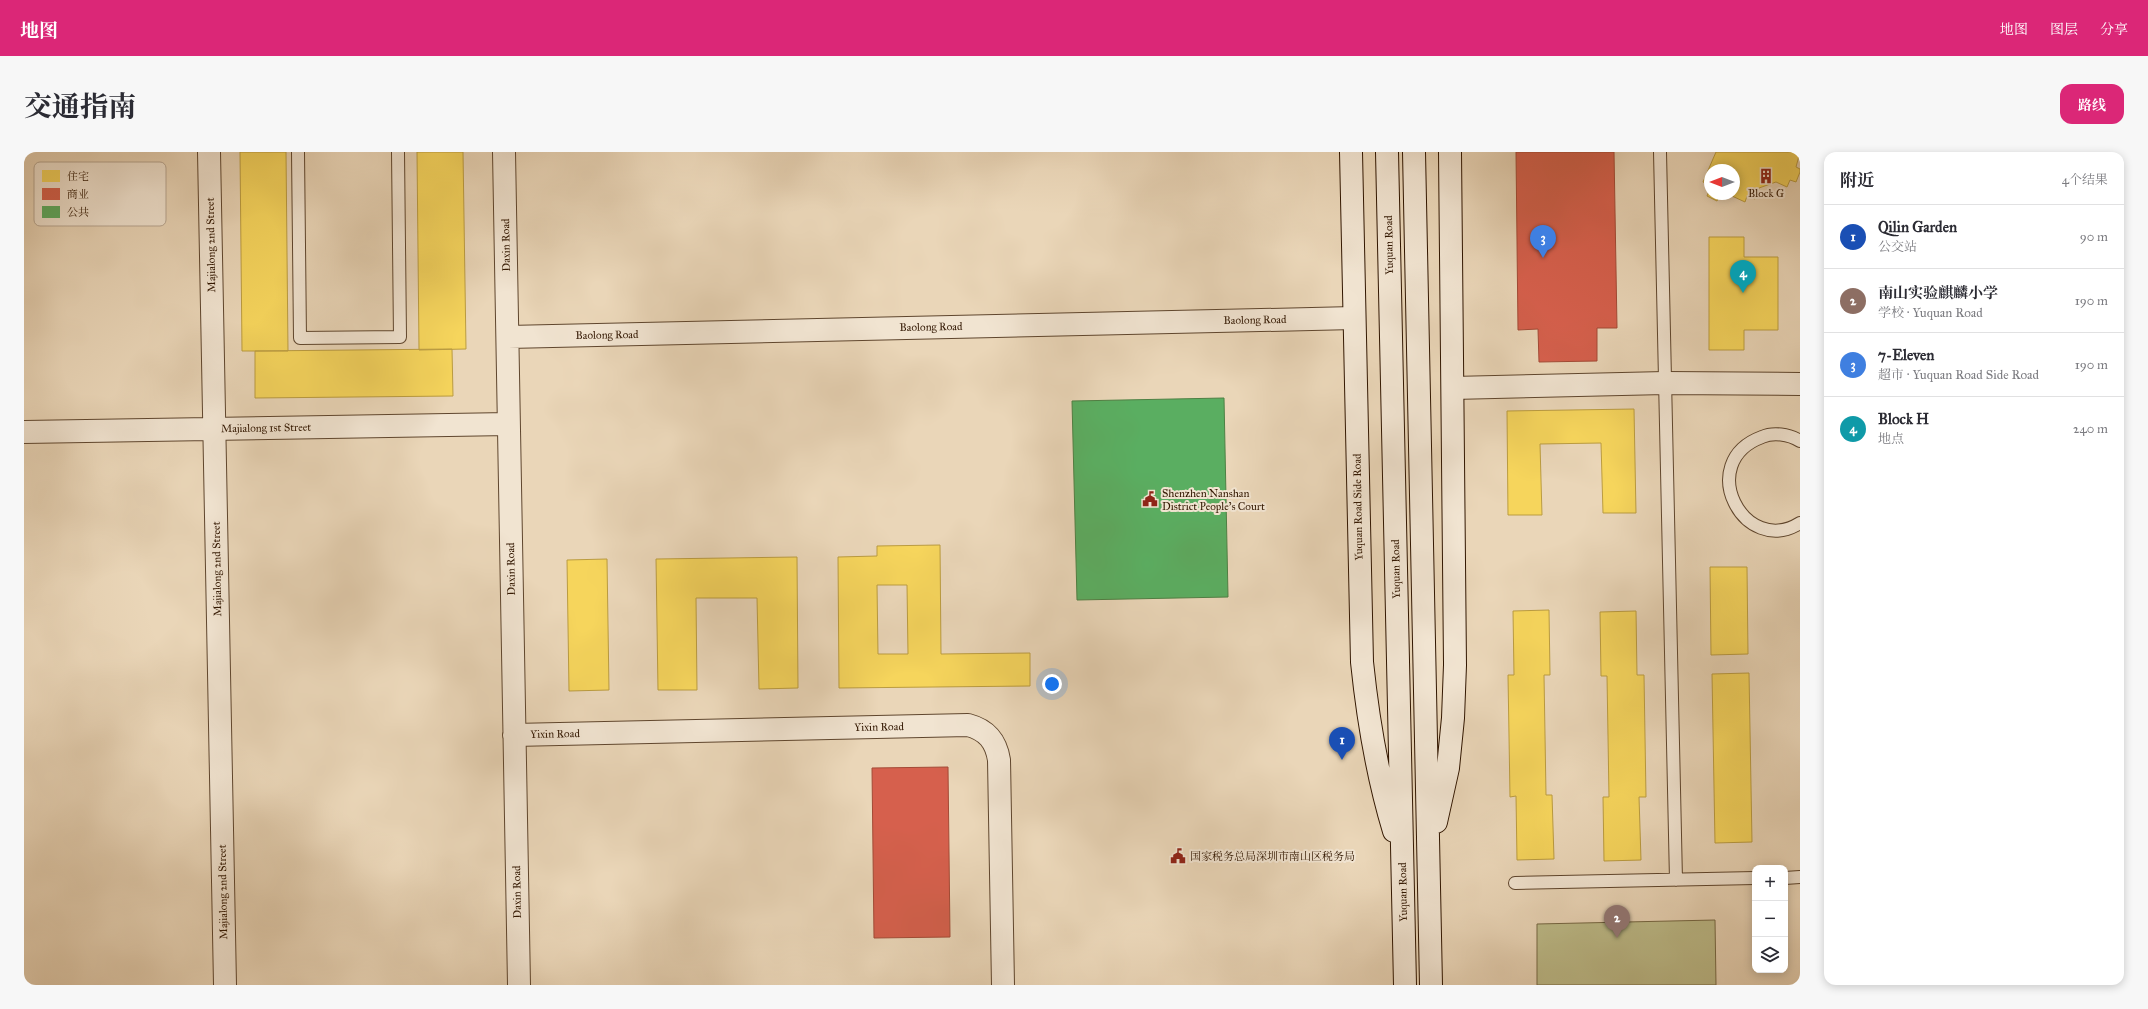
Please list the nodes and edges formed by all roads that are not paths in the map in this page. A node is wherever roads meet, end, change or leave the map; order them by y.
1 (209, 152) edge
2 (298, 152) edge
3 (398, 152) edge
4 (504, 152) edge
5 (1350, 152) edge
6 (1387, 152) edge
7 (1414, 152) edge
8 (1450, 152) edge
9 (1660, 152) edge
10 (1354, 318) junction
11 (508, 336) junction
12 (1666, 383) junction
13 (1800, 384) edge
14 (1453, 388) junction
15 (508, 424) junction
16 (214, 428) junction
17 (24, 432) edge
18 (1800, 440) edge
19 (1800, 523) edge
20 (514, 735) junction
21 (1429, 856) junction
22 (1402, 857) junction
23 (1800, 877) edge
24 (1752, 878) edge
25 (1788, 878) edge
26 (1676, 880) junction
27 (1516, 883) dead end
28 (225, 985) edge
29 (519, 985) edge
30 (1002, 985) edge
31 (1405, 985) edge
32 (1432, 985) edge

1 - 16 street, Majialong 2nd Street
2 - 3 lane
4 - 11 street, Daxin Road
5 - 10 street, Yuquan Road Side Road
6 - 22 street, Yuquan Road
7 - 21 street
8 - 14 street
9 - 12 lane
10 - 11 street, Baolong Road
10 - 22 street, Yuquan Road Side Road
11 - 15 street, Daxin Road
12 - 13 street
12 - 14 street
12 - 26 lane
14 - 21 street
15 - 16 street, Majialong 1st Street
15 - 20 street, Daxin Road
16 - 17 street, Majialong 1st Street
16 - 28 street, Majialong 2nd Street
18 - 19 lane
20 - 29 street, Daxin Road
20 - 30 street, Yixin Road
21 - 32 street
22 - 31 street, Yuquan Road
23 - 25 lane
24 - 26 lane
26 - 27 lane

